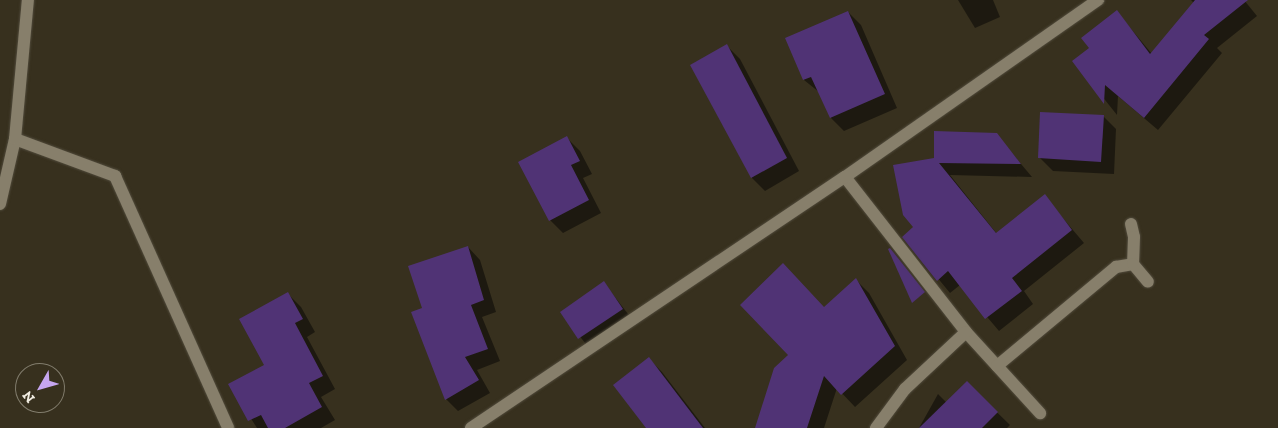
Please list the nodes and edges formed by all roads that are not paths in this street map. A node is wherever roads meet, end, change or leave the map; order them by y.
1 (28, 0) edge
2 (1098, 0) edge
3 (15, 139) junction
4 (845, 177) junction
5 (0, 204) edge
6 (1131, 224) dead end
7 (1132, 264) junction
8 (1148, 282) dead end
9 (966, 332) junction
10 (996, 366) junction
11 (1040, 413) dead end
12 (228, 428) edge
13 (471, 428) edge
14 (876, 428) edge

1 - 3 street
2 - 4 street
3 - 5 street
3 - 12 street
4 - 9 street
4 - 13 street
6 - 7 street
7 - 8 street
7 - 10 street
9 - 10 street
9 - 14 street
10 - 11 street

